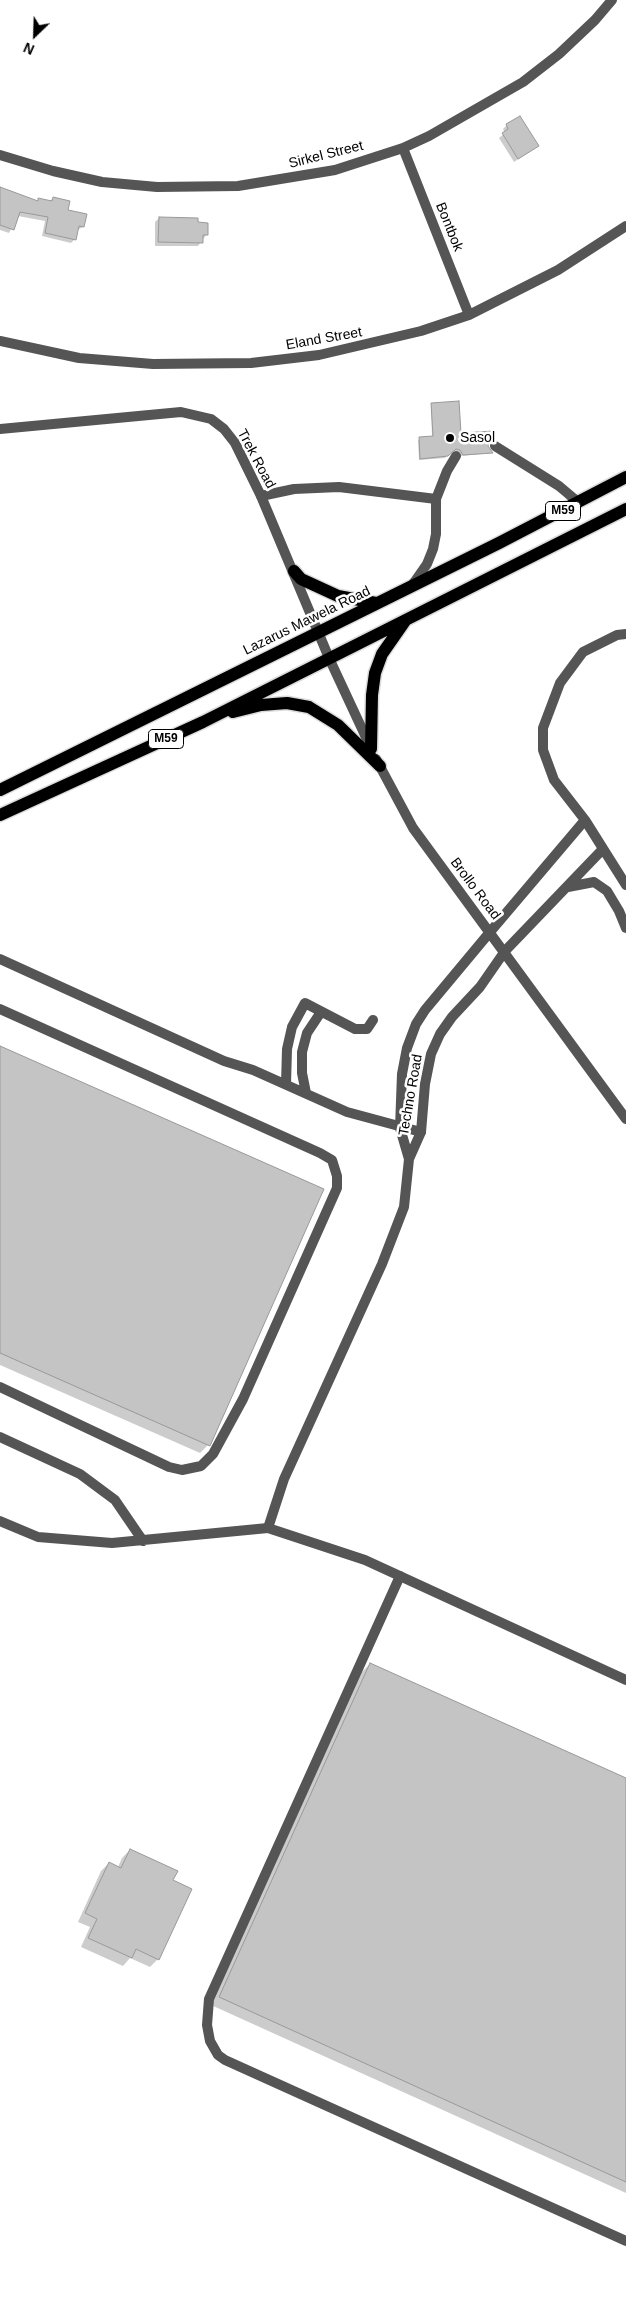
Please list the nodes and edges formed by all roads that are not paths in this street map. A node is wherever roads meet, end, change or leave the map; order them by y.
1 (612, 0) edge
2 (403, 148) junction
3 (0, 155) edge
4 (626, 226) edge
5 (469, 315) junction
6 (0, 341) edge
7 (0, 429) edge
8 (495, 446) dead end
9 (456, 456) dead end
10 (626, 477) edge
11 (261, 496) junction
12 (436, 499) junction
13 (578, 502) junction
14 (626, 509) edge
15 (294, 571) junction
16 (413, 584) junction
17 (376, 603) junction
18 (408, 617) junction
19 (318, 632) junction
20 (626, 634) edge
21 (329, 658) junction
22 (203, 722) junction
23 (371, 749) junction
24 (380, 766) junction
25 (0, 790) edge
26 (0, 815) edge
27 (584, 820) junction
28 (602, 850) junction
29 (626, 885) edge
30 (567, 887) junction
31 (626, 928) edge
32 (490, 932) junction
33 (505, 951) junction
34 (0, 959) edge
35 (0, 1009) edge
36 (321, 1012) junction
37 (373, 1020) dead end
38 (286, 1084) junction
39 (306, 1093) junction
40 (626, 1120) edge
41 (400, 1128) junction
42 (421, 1132) junction
43 (409, 1159) junction
44 (0, 1386) edge
45 (0, 1437) edge
46 (0, 1521) edge
47 (268, 1528) junction
48 (143, 1541) junction
49 (400, 1576) junction
50 (626, 1680) edge
51 (626, 2241) edge

1 - 2 street, Sirkel Street
2 - 3 street, Sirkel Street
2 - 5 street, Bontbok
4 - 5 street, Eland Street
5 - 6 street, Eland Street
7 - 11 street, Trek Road
8 - 13 street
9 - 12 street
10 - 13 main road, Lazarus Mawela Road / M59
11 - 12 street
11 - 15 street, Trek Road
12 - 16 street
13 - 16 main road, Lazarus Mawela Road / M59
14 - 18 main road, M59
15 - 17 main road
15 - 19 street, Trek Road
16 - 17 main road, Lazarus Mawela Road / M59
17 - 19 main road, Lazarus Mawela Road / M59
18 - 21 main road, M59
18 - 23 main road
19 - 21 street, Trek Road
19 - 25 main road, Lazarus Mawela Road / M59
20 - 27 street
21 - 22 main road, M59
21 - 23 street, Brollo Road
22 - 24 main road
22 - 26 main road, M59
23 - 24 street, Brollo Road
24 - 32 street, Brollo Road
27 - 28 street
27 - 32 street, Techno Road
28 - 29 street
28 - 30 street, Techno Road
30 - 31 street
30 - 33 street, Techno Road
32 - 33 street, Brollo Road
32 - 41 street, Techno Road
33 - 40 street, Brollo Road
33 - 42 street, Techno Road
34 - 38 street
35 - 44 street
36 - 37 street
36 - 38 street
36 - 39 street
38 - 39 street
39 - 41 street
41 - 42 street
41 - 43 street, Techno Road
42 - 43 street, Techno Road
43 - 47 street
45 - 48 street
46 - 48 street
47 - 48 street
47 - 49 street
49 - 50 street
49 - 51 street

